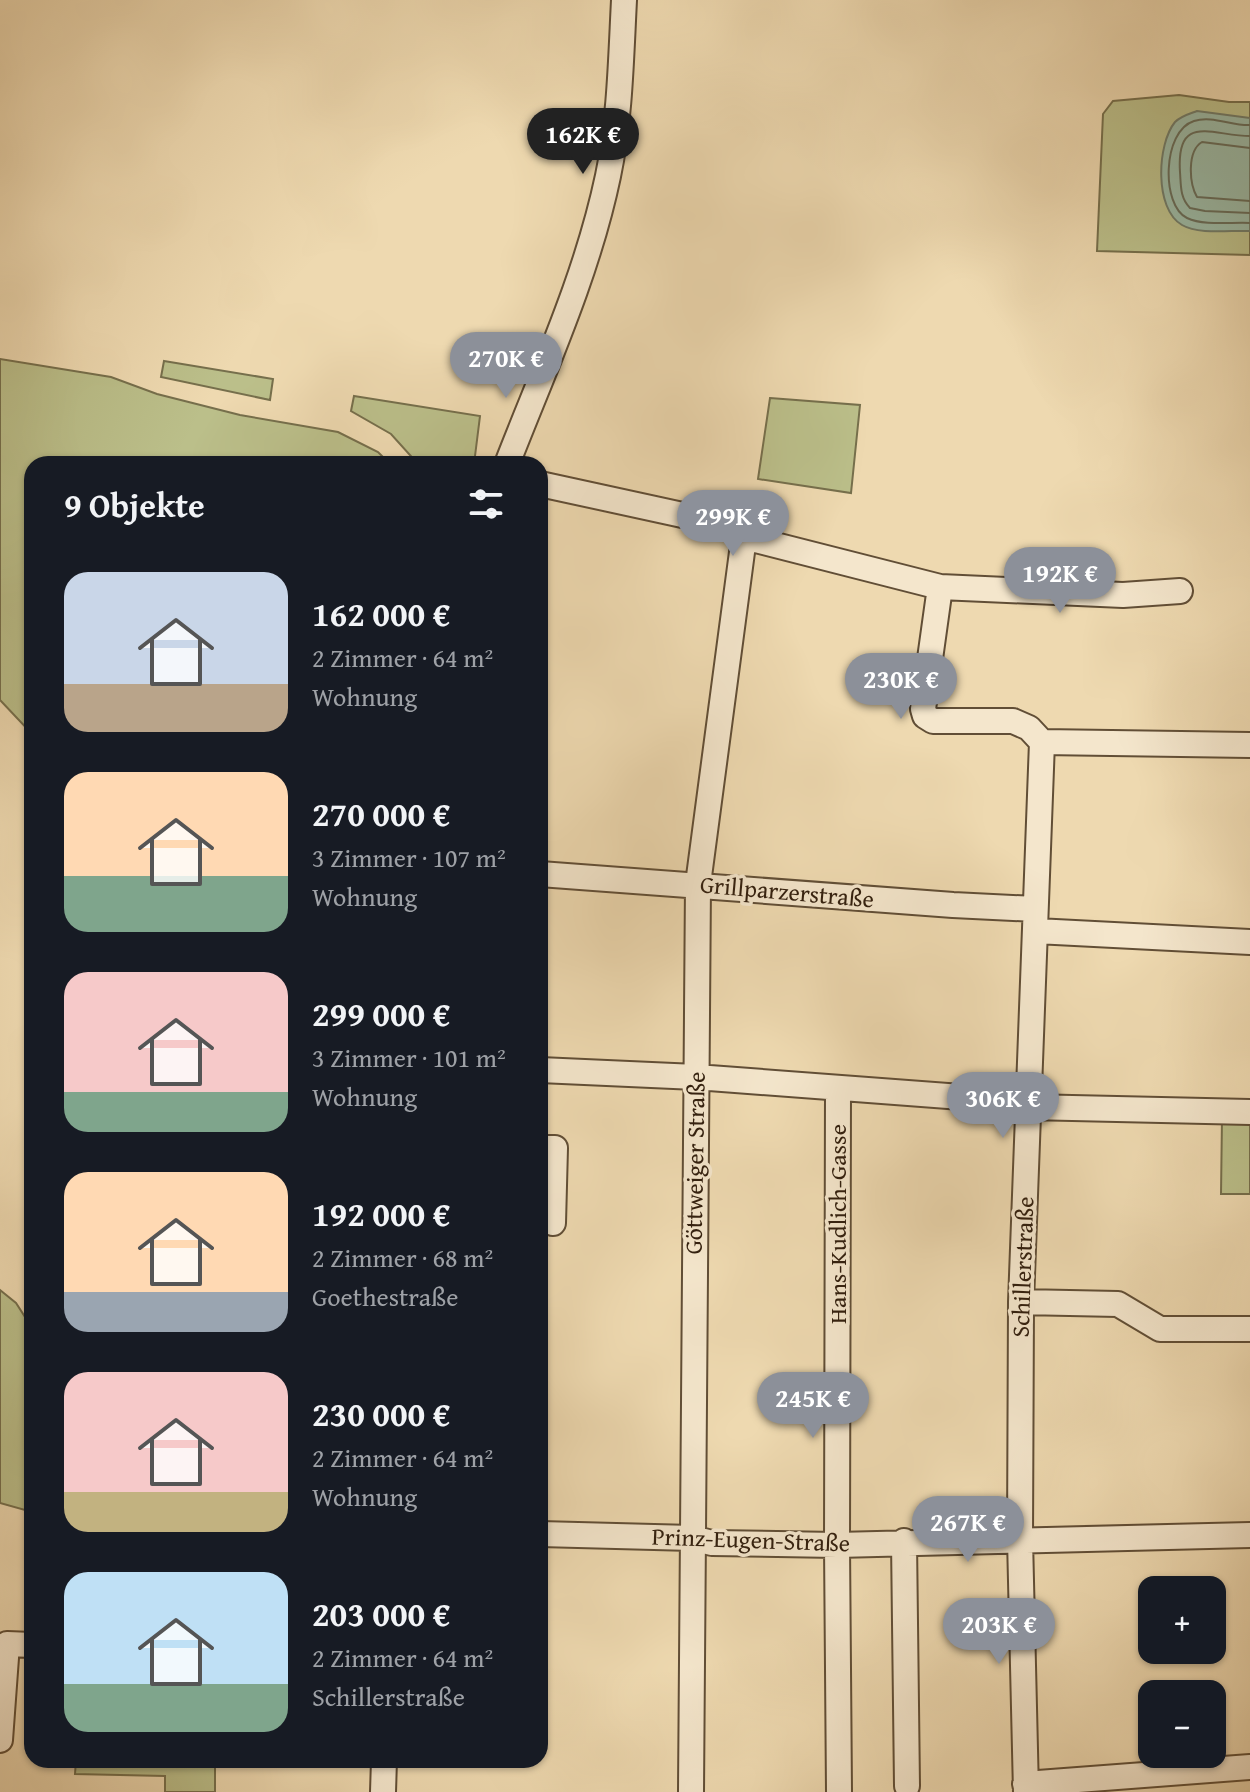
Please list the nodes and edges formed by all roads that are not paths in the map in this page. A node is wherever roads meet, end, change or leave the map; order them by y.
1 (624, 0) edge
2 (510, 456) edge
3 (548, 486) edge
4 (744, 537) junction
5 (940, 587) junction
6 (1180, 591) dead end
7 (1042, 742) junction
8 (1250, 745) edge
9 (548, 875) edge
10 (698, 884) junction
11 (1036, 920) junction
12 (1250, 942) edge
13 (548, 1070) edge
14 (696, 1077) junction
15 (838, 1089) junction
16 (1028, 1107) junction
17 (1250, 1112) edge
18 (548, 1148) edge
19 (553, 1223) dead end
20 (1021, 1302) junction
21 (1250, 1329) edge
22 (548, 1534) edge
23 (1250, 1535) edge
24 (692, 1538) junction
25 (1020, 1539) junction
26 (904, 1541) junction
27 (837, 1545) junction
28 (3, 1644) edge
29 (24, 1645) edge
30 (0, 1740) edge
31 (1250, 1767) edge
32 (384, 1768) edge
33 (907, 1786) dead end
34 (1025, 1788) edge
35 (383, 1792) edge
36 (691, 1792) edge
37 (839, 1792) edge

1 - 2 street
3 - 4 street
4 - 5 street
4 - 10 street, Göttweiger Straße
5 - 6 street
5 - 7 street
7 - 8 street
7 - 11 street, Schillerstraße
9 - 10 street, Grillparzerstraße
10 - 11 street, Grillparzerstraße
10 - 14 street, Göttweiger Straße
11 - 12 street, Grillparzerstraße
11 - 16 street, Schillerstraße
13 - 14 street
14 - 15 street
14 - 24 street, Göttweiger Straße
15 - 16 street
15 - 27 street, Hans-Kudlich-Gasse
16 - 17 street
16 - 20 street, Schillerstraße
18 - 19 street
20 - 21 street
20 - 25 street, Schillerstraße
22 - 24 street, Prinz-Eugen-Straße
23 - 25 street, Prinz-Eugen-Straße
24 - 27 street, Prinz-Eugen-Straße
24 - 36 street, Göttweiger Straße
25 - 26 street, Prinz-Eugen-Straße
25 - 34 street, Schillerstraße
26 - 27 street, Prinz-Eugen-Straße
26 - 33 street
27 - 37 street, Hans-Kudlich-Gasse
28 - 29 street
28 - 30 street
31 - 34 street
32 - 35 street

